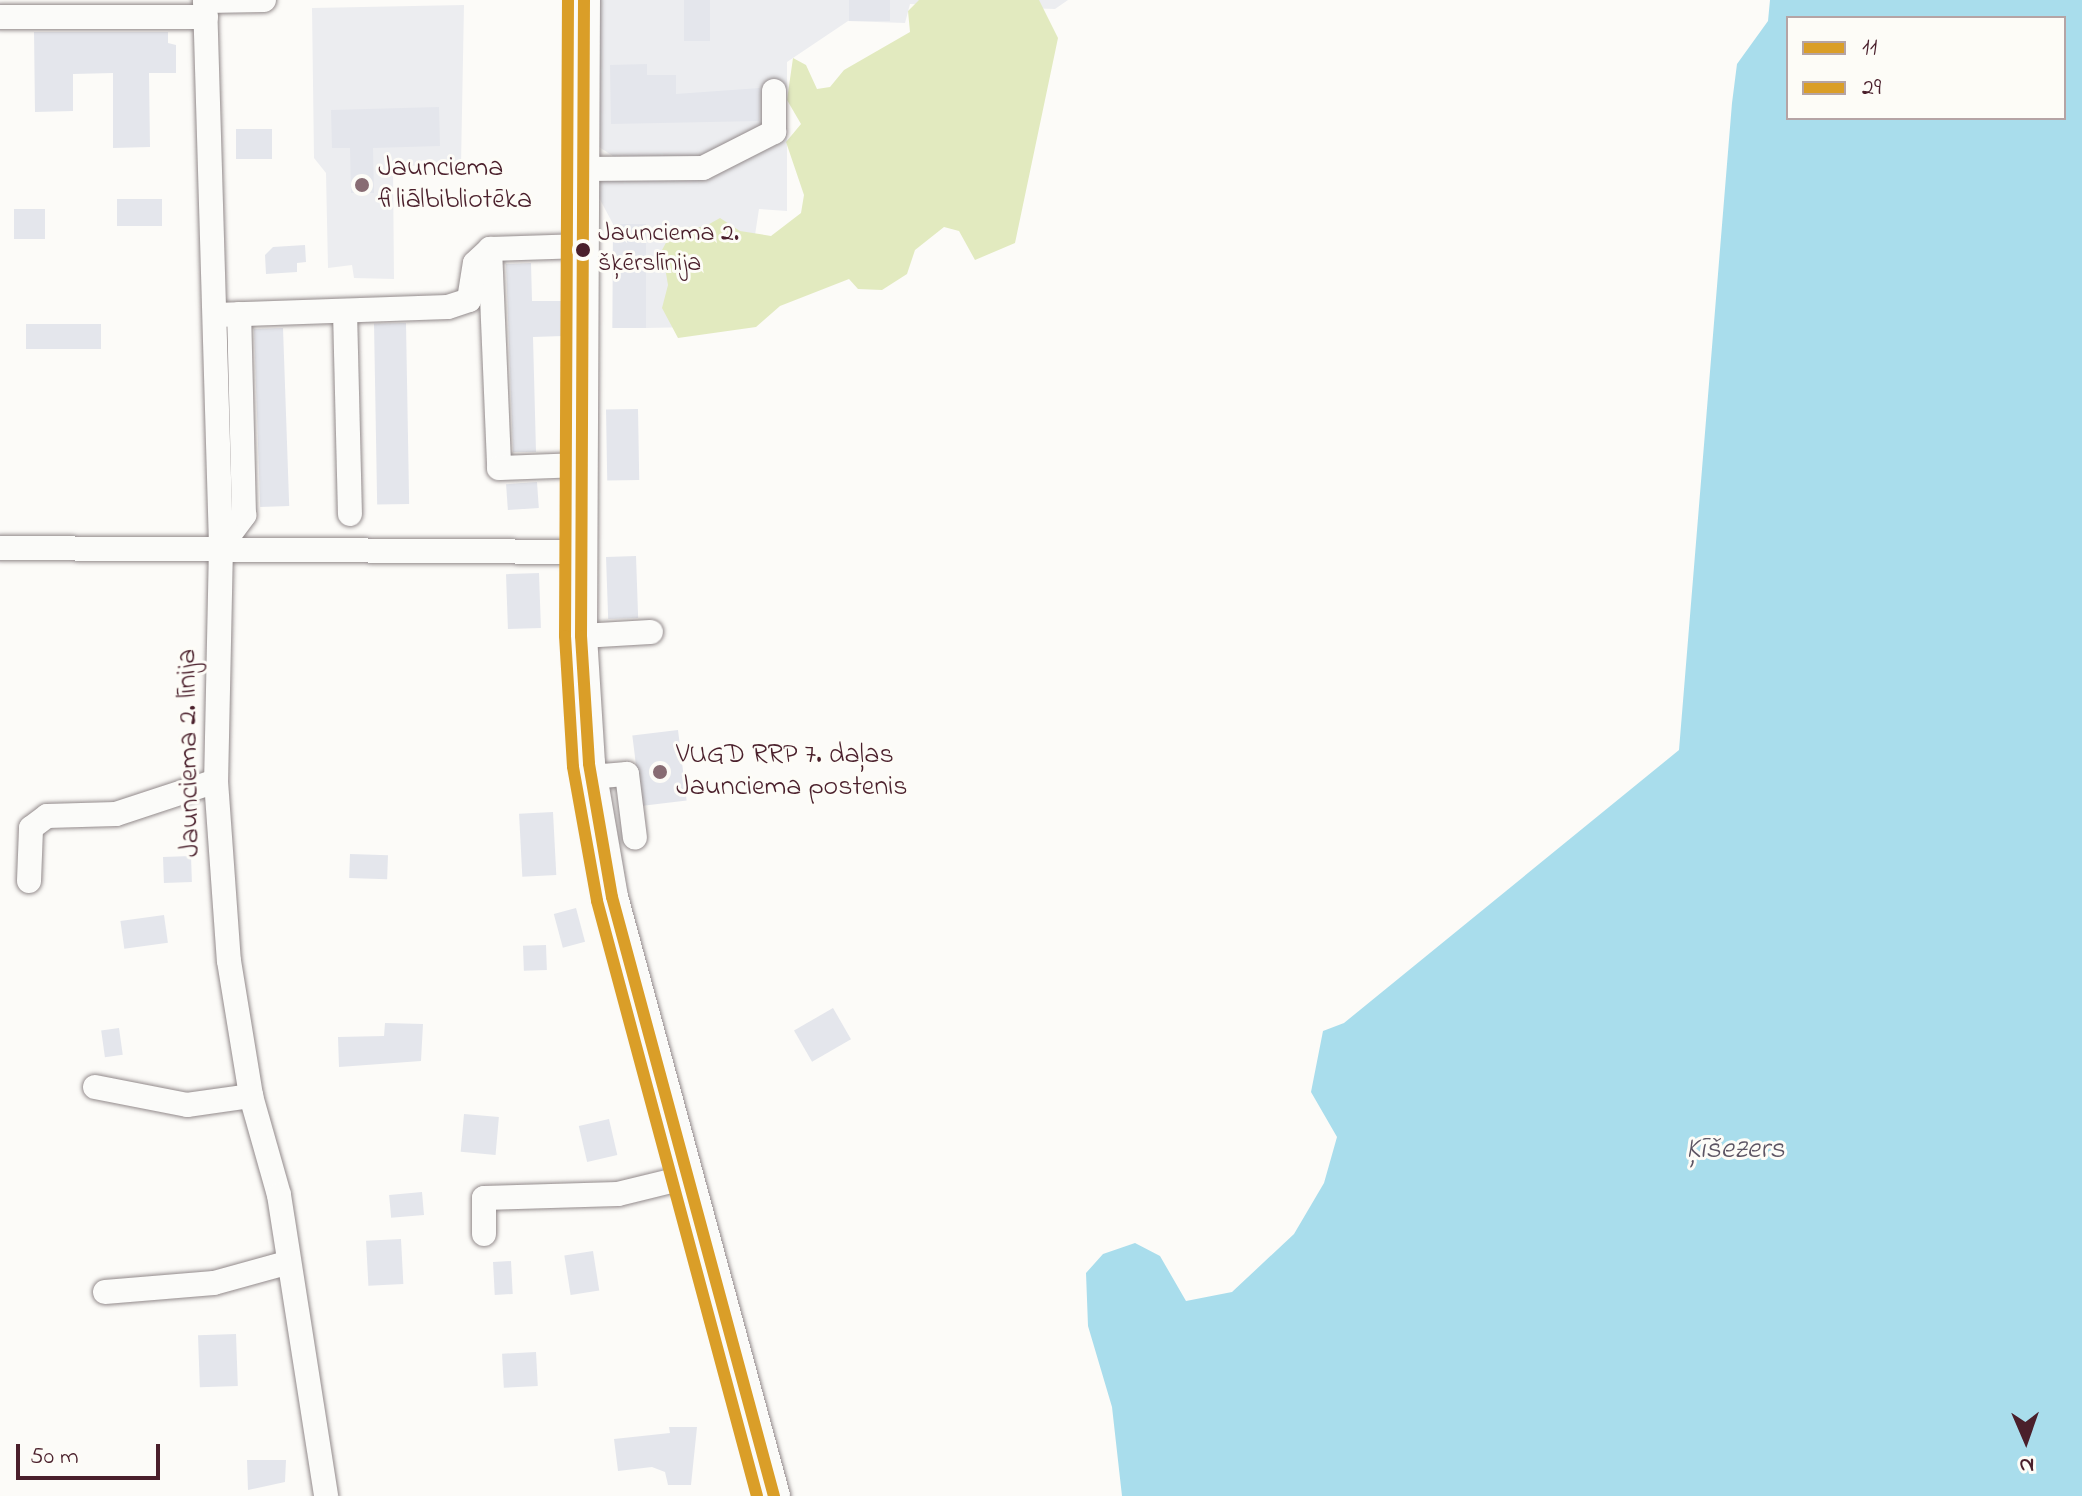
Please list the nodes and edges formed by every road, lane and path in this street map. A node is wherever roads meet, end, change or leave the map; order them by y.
1 (264, 0) edge
2 (584, 0) edge
3 (205, 6) edge
4 (0, 17) edge
5 (774, 91) dead end
6 (584, 169) junction
7 (583, 246) junction
8 (490, 249) junction
9 (345, 311) junction
10 (227, 314) junction
11 (582, 465) junction
12 (350, 514) dead end
13 (221, 546) junction
14 (0, 548) edge
15 (582, 552) junction
16 (651, 632) dead end
17 (581, 636) junction
18 (591, 777) junction
19 (216, 781) junction
20 (635, 838) dead end
21 (29, 881) dead end
22 (95, 1087) dead end
23 (251, 1096) junction
24 (687, 1177) junction
25 (484, 1234) dead end
26 (286, 1263) junction
27 (105, 1292) dead end
28 (326, 1496) edge
29 (774, 1496) edge

1 - 3 street
2 - 6 main road
3 - 4 street
3 - 10 street, Jaunciema 2. līnija
5 - 6 street
6 - 7 main road
7 - 8 street
7 - 11 main road
8 - 9 street
8 - 11 street
9 - 10 street
9 - 12 street
10 - 13 street, Jaunciema 2. līnija
11 - 15 main road
13 - 14 street
13 - 15 street
13 - 19 street, Jaunciema 2. līnija
15 - 17 main road
16 - 17 street
17 - 18 main road
18 - 20 street
18 - 24 main road
19 - 21 street
19 - 23 street, Jaunciema 2. līnija
22 - 23 street
23 - 26 street, Jaunciema 2. līnija
24 - 25 street
24 - 29 main road
26 - 27 street
26 - 28 street, Jaunciema 2. līnija

